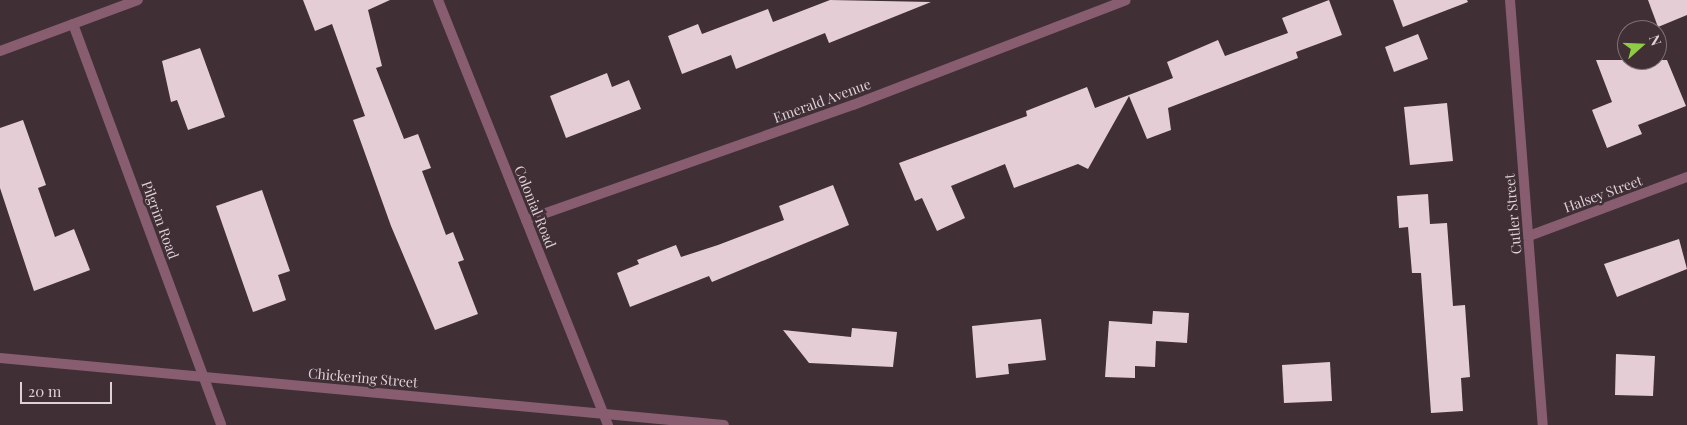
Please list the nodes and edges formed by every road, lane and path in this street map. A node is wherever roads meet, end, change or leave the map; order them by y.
1 (138, 0) edge
2 (438, 0) edge
3 (1126, 0) edge
4 (1510, 0) edge
5 (73, 24) junction
6 (0, 51) edge
7 (1687, 178) edge
8 (526, 220) junction
9 (1529, 236) junction
10 (0, 358) edge
11 (204, 377) junction
12 (604, 415) junction
13 (221, 425) edge
14 (608, 425) edge
15 (724, 425) edge
16 (1543, 425) edge

1 - 5 street
2 - 8 street, Colonial Road
3 - 8 street, Emerald Avenue
4 - 9 street, Cutler Street
5 - 6 street
5 - 11 street, Pilgrim Road
7 - 9 street, Halsey Street
8 - 12 street, Colonial Road
9 - 16 street, Cutler Street
10 - 11 street, Chickering Street
11 - 12 street, Chickering Street
11 - 13 street, Pilgrim Road
12 - 14 street, Colonial Road
12 - 15 street, Chickering Street

